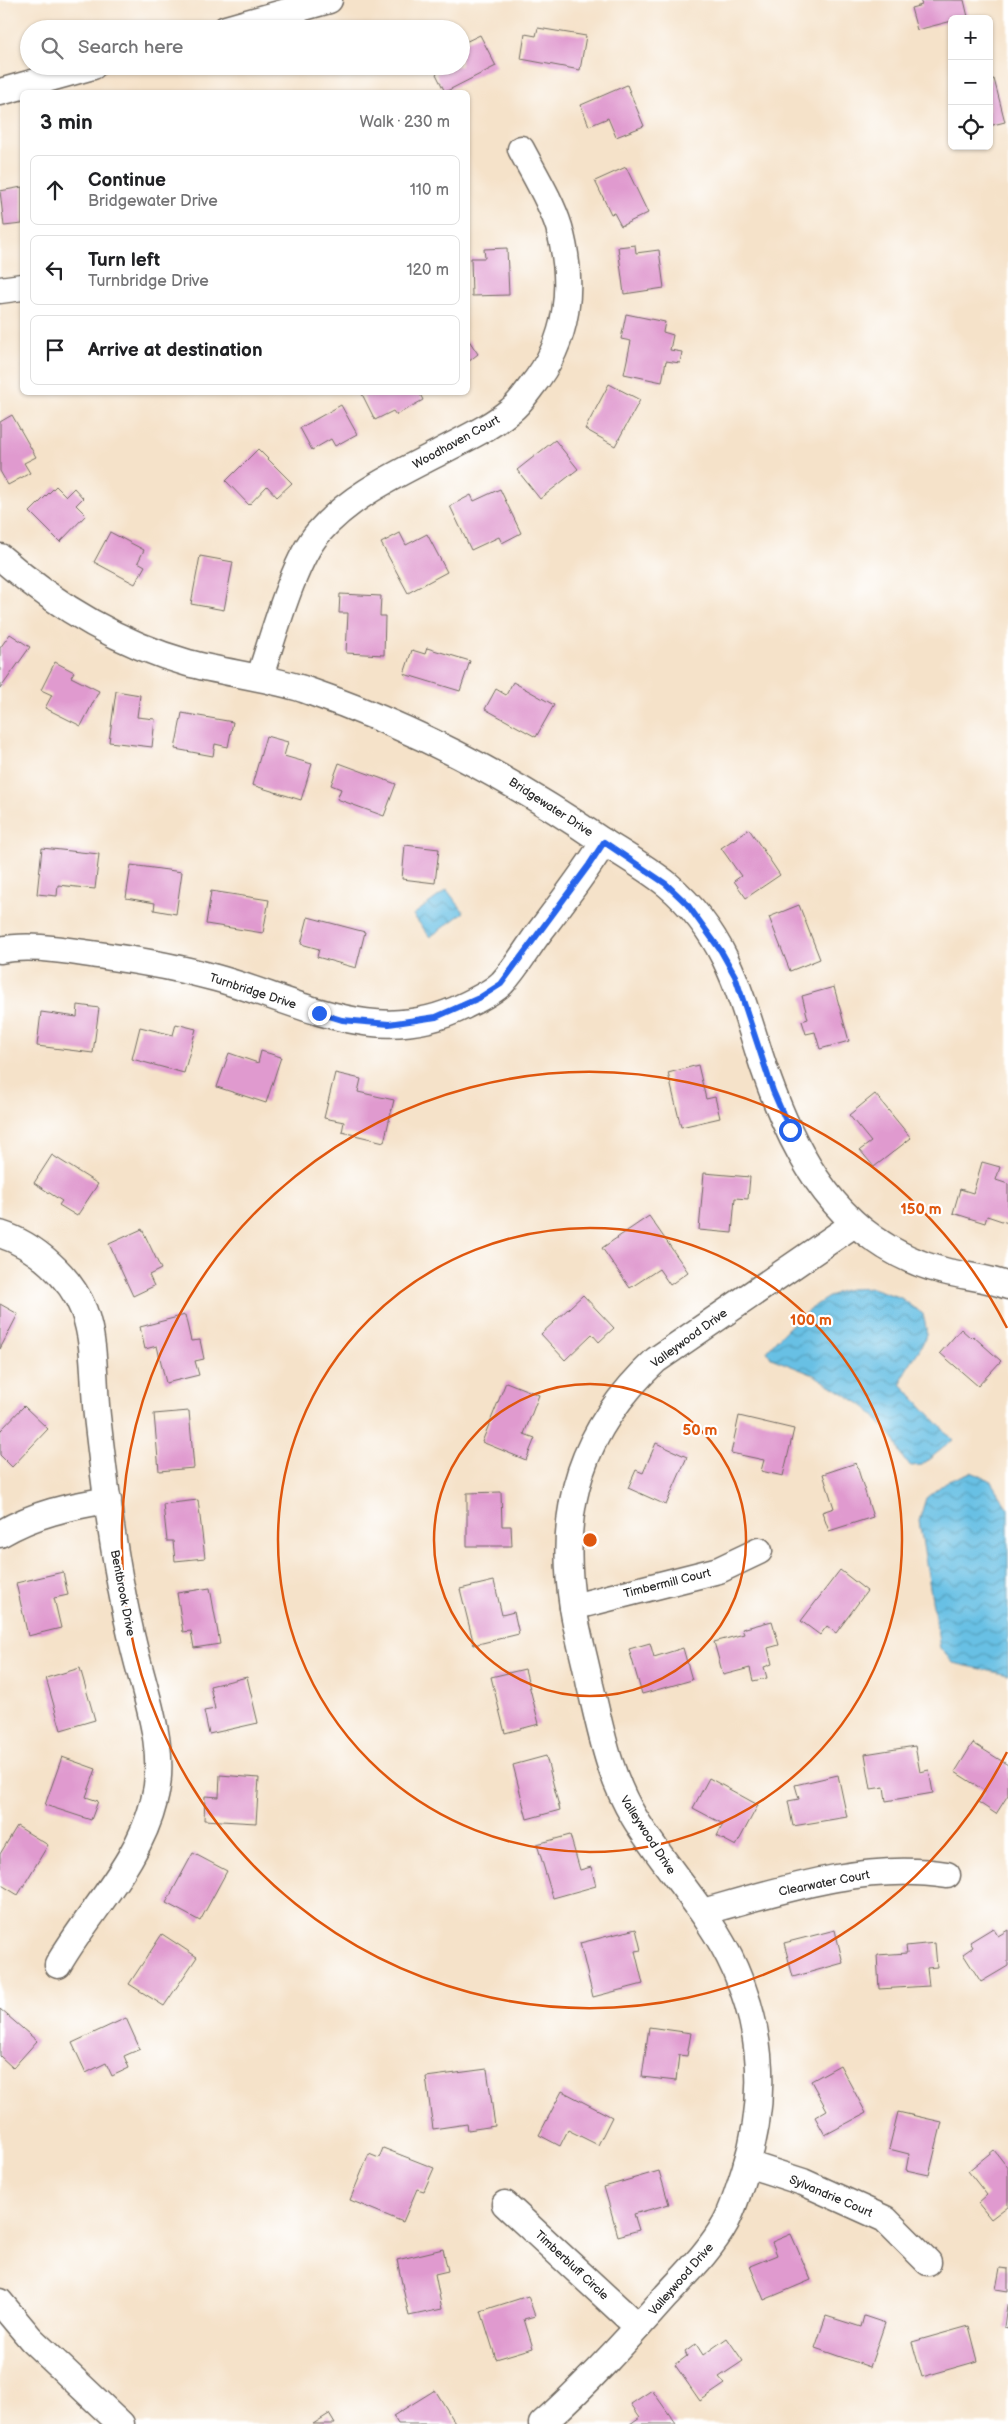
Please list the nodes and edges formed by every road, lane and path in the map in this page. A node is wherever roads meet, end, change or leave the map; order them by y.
1 (329, 0) edge
2 (258, 20) edge
3 (61, 75) edge
4 (0, 92) edge
5 (521, 149) dead end
6 (20, 287) edge
7 (0, 290) edge
8 (0, 557) edge
9 (260, 676) junction
10 (604, 842) junction
11 (0, 950) edge
12 (854, 1224) junction
13 (0, 1234) edge
14 (1008, 1286) edge
15 (108, 1500) junction
16 (0, 1534) edge
17 (759, 1551) dead end
18 (572, 1607) junction
19 (947, 1875) dead end
20 (703, 1912) junction
21 (58, 1964) dead end
22 (747, 2164) junction
23 (505, 2204) dead end
24 (928, 2262) dead end
25 (0, 2302) edge
26 (638, 2327) junction
27 (121, 2424) edge
28 (542, 2424) edge

1 - 2 street
3 - 4 street
5 - 9 street, Woodhaven Court
6 - 7 street
8 - 9 street, Bridgewater Drive
9 - 10 street, Bridgewater Drive
10 - 11 street, Turnbridge Drive
10 - 12 street, Bridgewater Drive
12 - 14 street, Bridgewater Drive
12 - 18 street, Valleywood Drive
13 - 15 street, Bentbrook Drive
15 - 16 street
15 - 21 street, Bentbrook Drive
17 - 18 street, Timbermill Court
18 - 20 street, Valleywood Drive
19 - 20 street, Clearwater Court
20 - 22 street, Valleywood Drive
22 - 24 street, Sylvandrie Court
22 - 26 street, Valleywood Drive
23 - 26 street, Timberbluff Circle
25 - 27 street
26 - 28 street, Valleywood Drive

